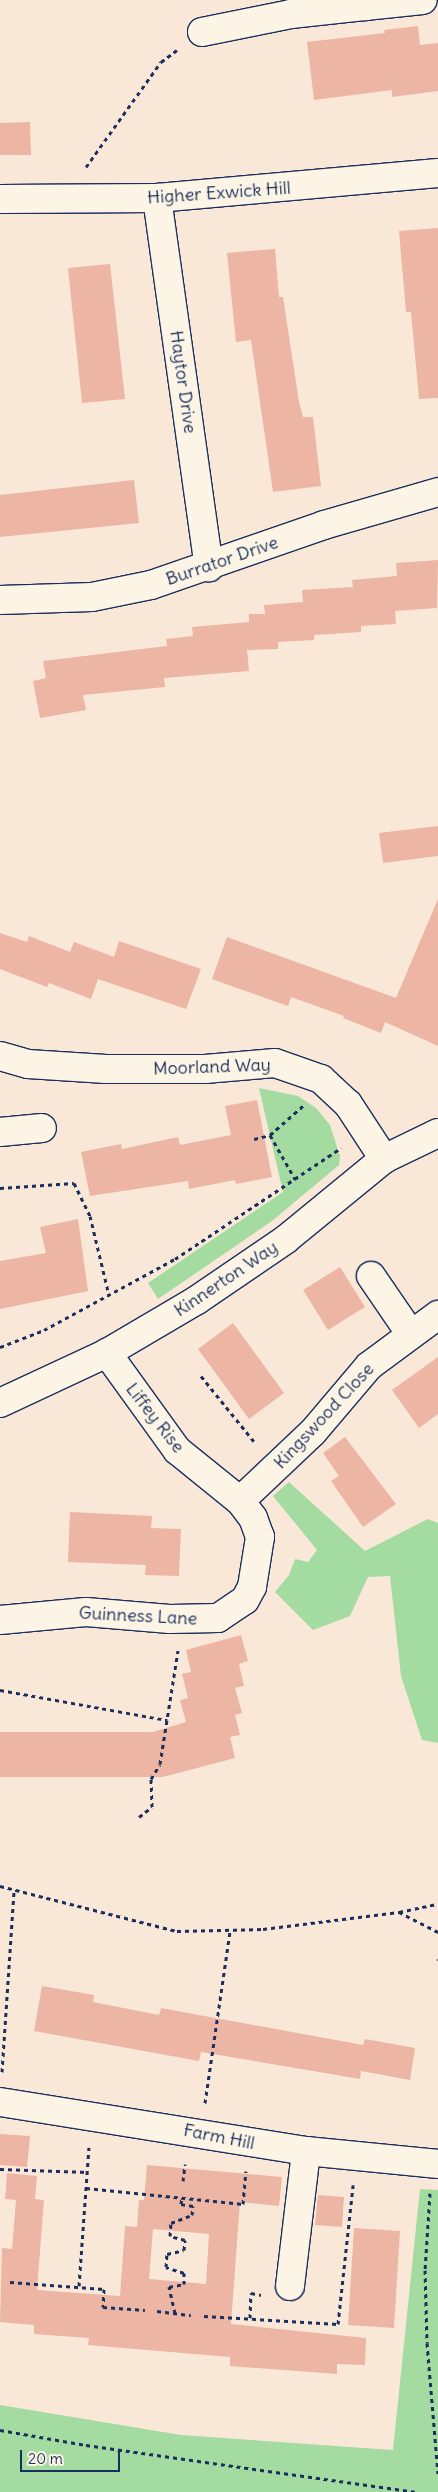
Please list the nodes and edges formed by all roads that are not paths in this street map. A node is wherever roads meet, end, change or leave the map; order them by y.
1 (423, 0) edge
2 (363, 3) edge
3 (202, 32) road end
4 (438, 173) edge
5 (157, 198) junction
6 (0, 199) edge
7 (438, 492) edge
8 (209, 567) junction
9 (0, 600) edge
10 (0, 1056) edge
11 (42, 1128) dead end
12 (0, 1132) edge
13 (438, 1133) edge
14 (384, 1159) junction
15 (371, 1276) dead end
16 (430, 1323) edge
17 (107, 1353) junction
18 (0, 1403) edge
19 (247, 1509) junction
20 (0, 1620) edge
21 (1, 2091) edge
22 (306, 2152) junction
23 (435, 2164) edge
24 (290, 2286) dead end

1 - 2 street
2 - 3 street
4 - 5 street, Higher Exwick Hill
5 - 6 street, Higher Exwick Hill
5 - 8 street, Haytor Drive
7 - 8 street, Burrator Drive
8 - 9 street, Burrator Drive
10 - 14 street, Moorland Way
11 - 12 street
13 - 14 street, Kinnerton Way
14 - 17 street, Kinnerton Way
15 - 16 street, Kingswood Close
16 - 19 street, Kingswood Close
17 - 18 street, Kinnerton Way
17 - 19 street, Liffey Rise
19 - 20 street, Guinness Lane
21 - 22 street, Farm Hill
22 - 23 street, Farm Hill
22 - 24 street

